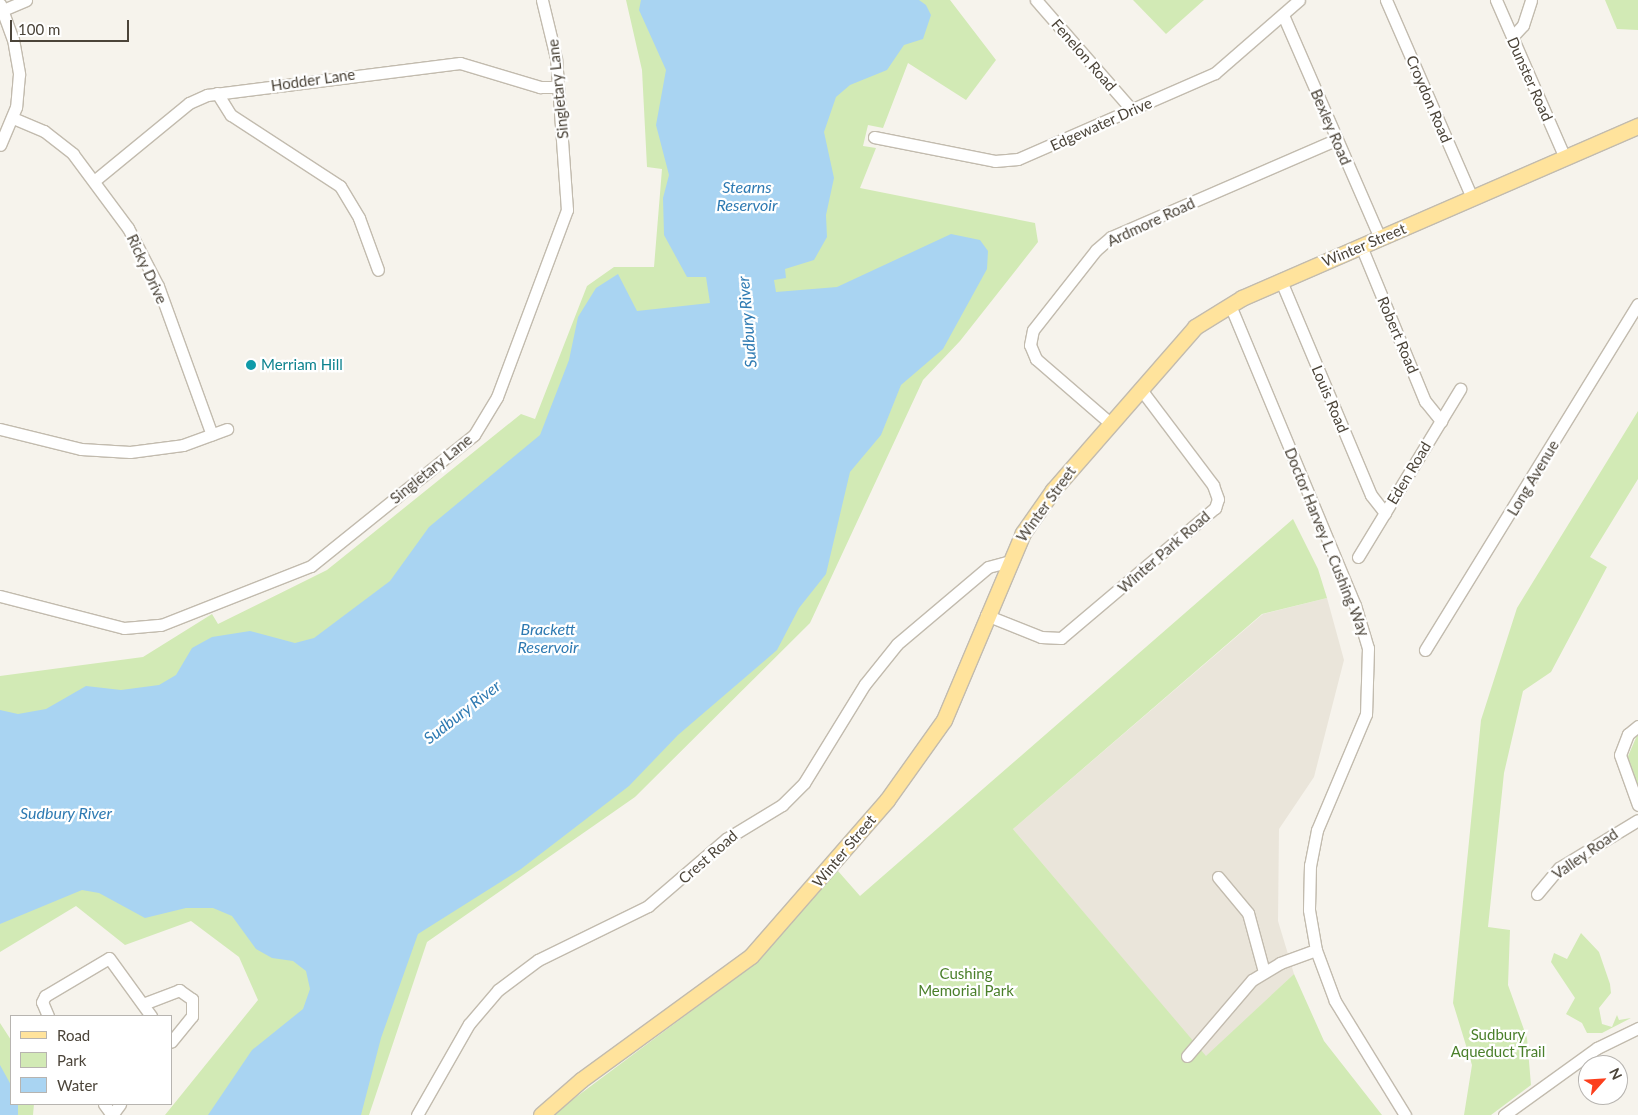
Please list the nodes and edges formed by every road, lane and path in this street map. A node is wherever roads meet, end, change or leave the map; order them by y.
1 (26, 0) edge
2 (542, 0) edge
3 (1036, 0) edge
4 (1299, 0) edge
5 (1386, 0) edge
6 (1496, 0) edge
7 (1531, 0) edge
8 (1, 7) edge
9 (1283, 15) junction
10 (1512, 38) junction
11 (558, 87) junction
12 (218, 93) junction
13 (1132, 110) junction
14 (13, 118) junction
15 (1638, 126) edge
16 (874, 137) dead end
17 (1337, 139) junction
18 (0, 146) edge
19 (1565, 158) junction
20 (94, 182) junction
21 (1472, 198) junction
22 (1380, 238) junction
23 (1361, 246) junction
24 (378, 270) dead end
25 (1281, 281) junction
26 (1638, 304) edge
27 (1230, 305) junction
28 (1140, 388) junction
29 (1460, 389) dead end
30 (1441, 421) junction
31 (1110, 423) junction
32 (0, 429) edge
33 (228, 429) dead end
34 (212, 435) junction
35 (1385, 513) junction
36 (1358, 557) dead end
37 (1007, 562) junction
38 (0, 596) edge
39 (986, 615) junction
40 (1425, 650) dead end
41 (1638, 726) edge
42 (1638, 805) edge
43 (1638, 820) edge
44 (1218, 877) dead end
45 (1536, 894) dead end
46 (1316, 950) junction
47 (1264, 972) junction
48 (143, 1004) junction
49 (48, 1015) edge
50 (150, 1015) edge
51 (1638, 1028) edge
52 (172, 1041) edge
53 (1188, 1056) dead end
54 (105, 1105) edge
55 (119, 1105) edge
56 (417, 1115) edge
57 (541, 1115) edge
58 (1404, 1115) edge
59 (1504, 1115) edge

1 - 8 street
2 - 11 street, Singletary Lane
3 - 13 street, Fenelon Road
4 - 9 street, Edgewater Drive
5 - 21 street, Croydon Road
6 - 10 street, Dunster Road
7 - 10 street
8 - 14 street
9 - 13 street, Edgewater Drive
9 - 17 street, Bexley Road
10 - 19 street, Dunster Road
11 - 12 street, Hodder Lane
11 - 38 street, Singletary Lane
12 - 20 street, Hodder Lane
12 - 24 street
13 - 16 street, Edgewater Drive
14 - 18 street
14 - 20 street, Ricky Drive
15 - 19 main road, Winter Street
17 - 22 street, Bexley Road
17 - 31 street, Ardmore Road
19 - 21 main road, Winter Street
20 - 34 street, Ricky Drive
21 - 22 main road, Winter Street
22 - 23 main road, Winter Street
23 - 25 main road, Winter Street
23 - 30 street, Robert Road
25 - 27 main road, Winter Street
25 - 35 street, Louis Road
26 - 40 street, Long Avenue
27 - 28 main road, Winter Street
27 - 46 street, Doctor Harvey L. Cushing Way
28 - 31 main road, Winter Street
28 - 39 street, Winter Park Road
29 - 30 street, Eden Road
30 - 35 street, Eden Road
31 - 37 main road, Winter Street
32 - 34 street
33 - 34 street
35 - 36 street, Eden Road
37 - 39 main road, Winter Street
37 - 56 street, Crest Road
39 - 57 main road, Winter Street
41 - 42 street
43 - 45 street, Valley Road
44 - 47 street
46 - 47 street
46 - 58 street, Doctor Harvey L. Cushing Way
47 - 53 street
48 - 49 street
48 - 50 street
48 - 52 street
51 - 59 street
54 - 55 street

